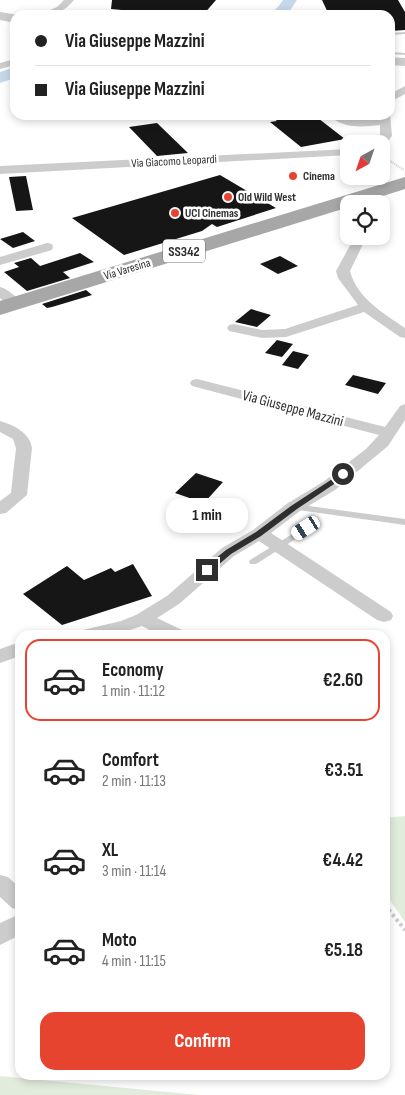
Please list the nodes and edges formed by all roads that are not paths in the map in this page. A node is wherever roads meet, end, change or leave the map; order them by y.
1 (69, 0) edge
2 (61, 10) edge
3 (341, 120) edge
4 (381, 120) edge
5 (386, 120) edge
6 (386, 135) edge
7 (340, 154) edge
8 (0, 170) edge
9 (403, 181) edge
10 (377, 195) edge
11 (340, 207) edge
12 (356, 245) edge
13 (46, 247) dead end
14 (0, 261) edge
15 (5, 301) edge
16 (366, 308) junction
17 (234, 328) dead end
18 (405, 334) edge
19 (197, 383) dead end
20 (405, 409) edge
21 (0, 426) edge
22 (396, 431) edge
23 (294, 507) junction
24 (0, 509) edge
25 (405, 522) edge
26 (306, 528) dead end
27 (259, 534) junction
28 (279, 545) junction
29 (253, 562) dead end
30 (384, 616) dead end
31 (143, 618) junction
32 (110, 630) edge
33 (166, 630) edge
34 (15, 651) edge
35 (0, 656) edge
36 (0, 884) edge
37 (15, 897) edge
38 (15, 927) edge
39 (0, 935) edge

1 - 2 street
3 - 4 street
5 - 6 street
7 - 8 street, Via Giacomo Leopardi
9 - 10 main road, SS342
11 - 15 main road, Via Varesina / SS342
12 - 16 street
13 - 14 street
16 - 17 street
16 - 18 street
19 - 22 street, Via Giuseppe Mazzini
20 - 22 street
21 - 24 street
22 - 23 street
23 - 25 lane
23 - 27 street
26 - 28 lane
27 - 28 street
27 - 31 street
28 - 29 lane
28 - 30 street
31 - 32 street
31 - 33 street
34 - 35 street
36 - 37 street
38 - 39 street

